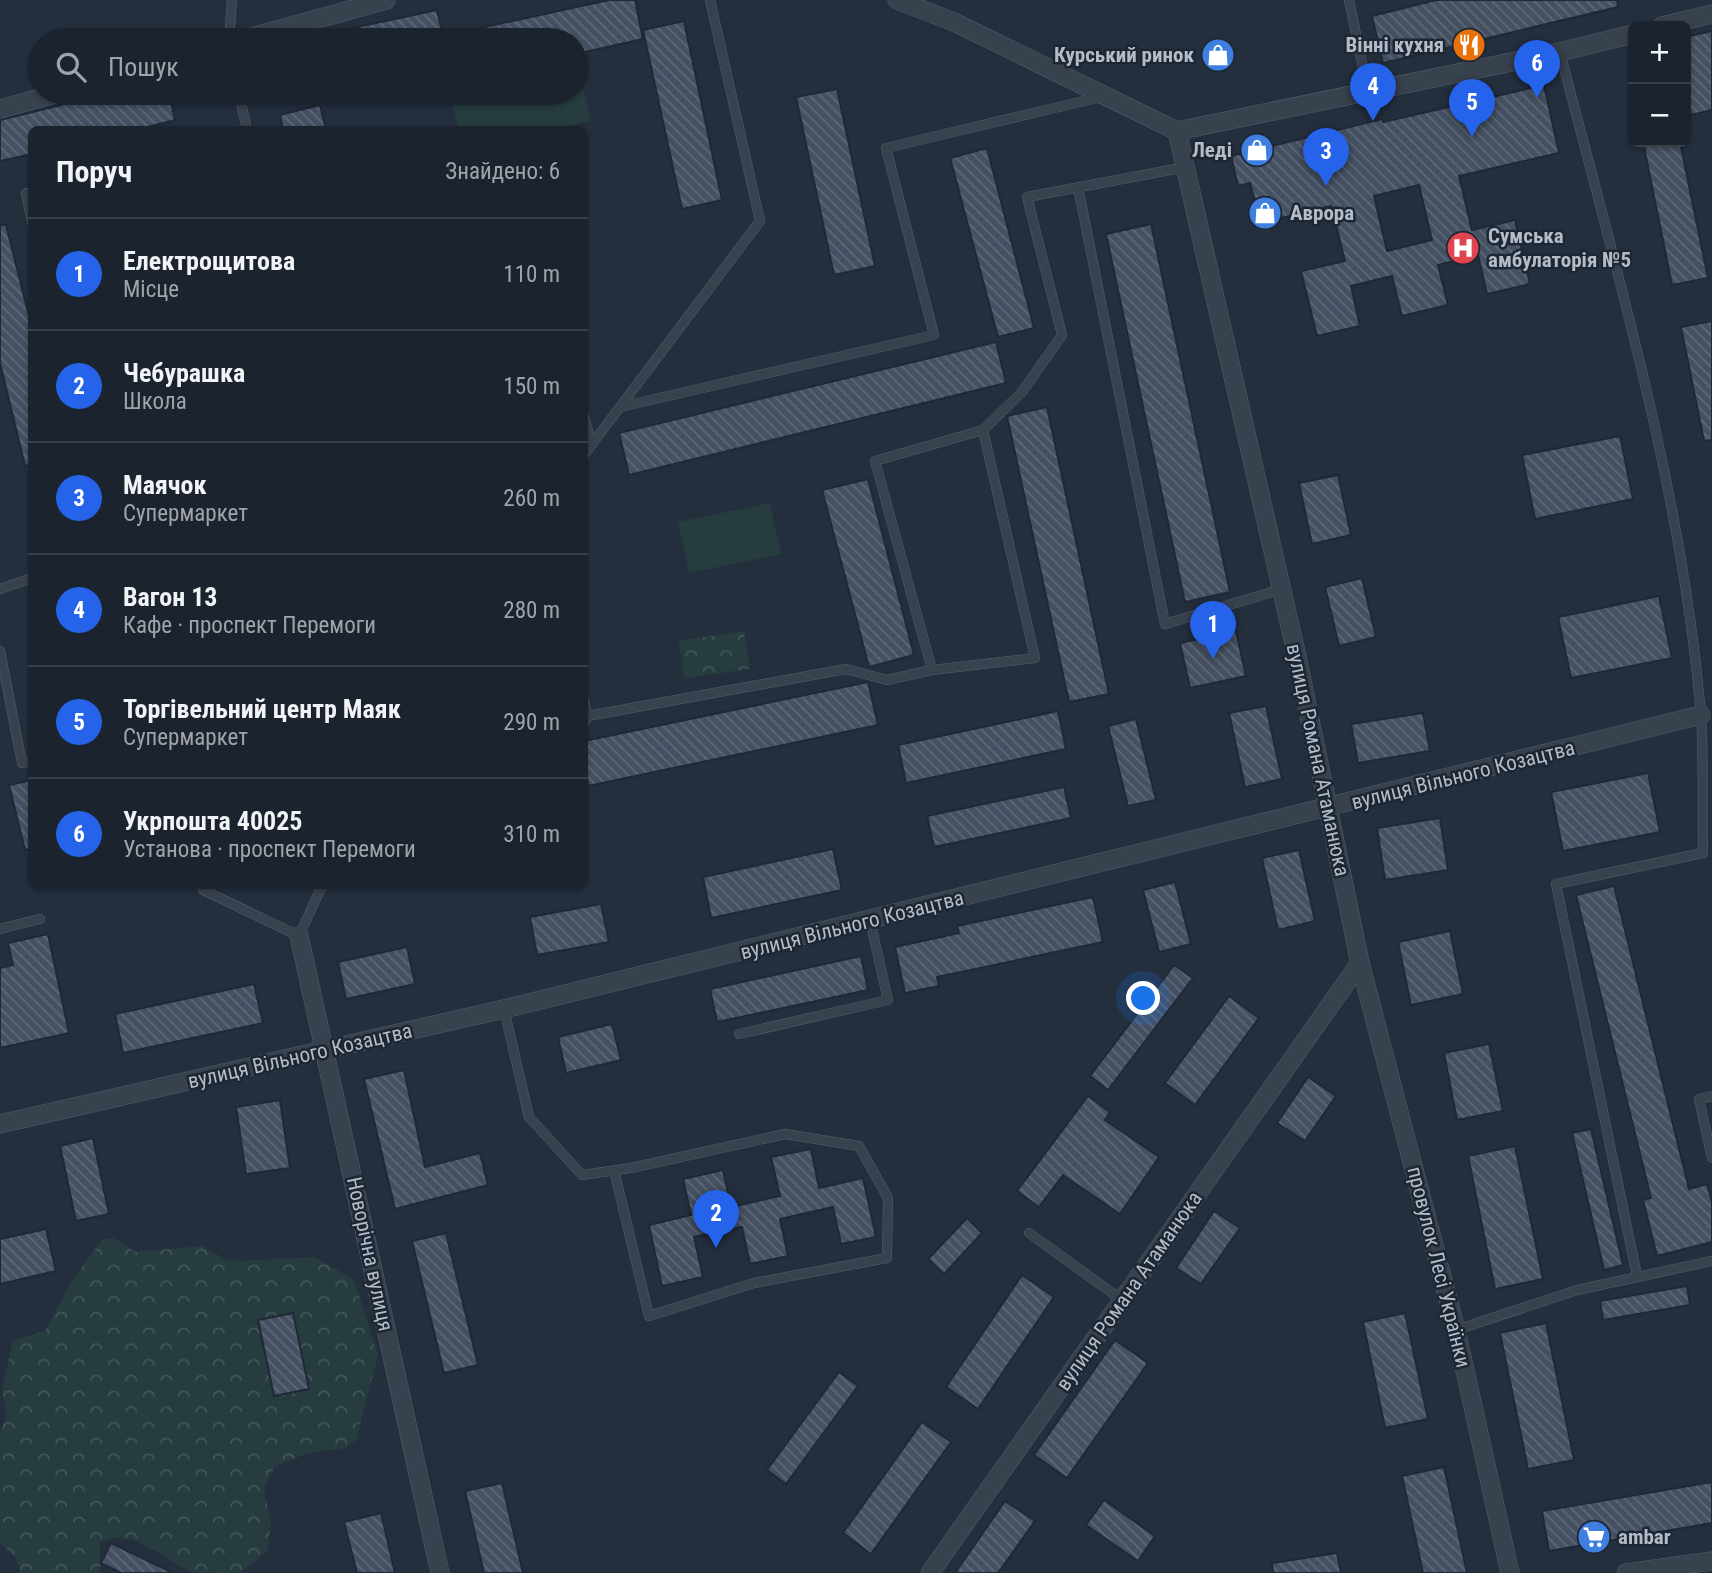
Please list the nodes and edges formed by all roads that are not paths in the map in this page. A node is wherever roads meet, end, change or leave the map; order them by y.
1 (232, 0) edge
2 (386, 0) edge
3 (710, 0) edge
4 (897, 0) edge
5 (1349, 0) edge
6 (1712, 14) edge
7 (1683, 21) edge
8 (230, 28) edge
9 (284, 28) edge
10 (1628, 35) edge
11 (1560, 52) junction
12 (1368, 92) junction
13 (1105, 96) junction
14 (28, 101) edge
15 (242, 105) edge
16 (0, 109) edge
17 (246, 126) edge
18 (1177, 131) junction
19 (1186, 167) junction
20 (1078, 187) junction
21 (26, 193) dead end
22 (28, 203) edge
23 (620, 407) junction
24 (588, 430) edge
25 (983, 430) junction
26 (592, 444) junction
27 (588, 450) edge
28 (28, 579) edge
29 (0, 589) edge
30 (1282, 589) junction
31 (0, 650) edge
32 (932, 670) junction
33 (1701, 715) junction
34 (588, 719) edge
35 (28, 762) edge
36 (1327, 809) junction
37 (203, 889) edge
38 (321, 889) edge
39 (40, 919) dead end
40 (870, 920) junction
41 (0, 929) edge
42 (299, 936) junction
43 (1360, 963) junction
44 (504, 1009) junction
45 (739, 1034) dead end
46 (325, 1049) junction
47 (1712, 1096) edge
48 (0, 1124) edge
49 (1712, 1158) edge
50 (614, 1170) junction
51 (1029, 1233) dead end
52 (1712, 1261) edge
53 (1637, 1276) junction
54 (1122, 1300) junction
55 (1456, 1330) junction
56 (1712, 1561) edge
57 (1672, 1570) edge
58 (440, 1573) edge
59 (930, 1573) edge
60 (1510, 1573) edge
61 (1626, 1573) edge

1 - 8 lane
2 - 9 street
3 - 23 lane
4 - 13 street
5 - 12 lane
6 - 7 street
10 - 11 street
11 - 12 street
11 - 33 lane
12 - 18 street
13 - 18 street
13 - 23 lane
14 - 16 street
15 - 17 lane
18 - 19 street, вулиця Романа Атаманюка
19 - 20 lane
19 - 30 street, вулиця Романа Атаманюка
20 - 25 lane
20 - 30 lane
21 - 22 lane
23 - 26 lane
24 - 26 lane
25 - 32 lane
25 - 32 lane
26 - 27 lane
28 - 29 lane
30 - 36 street, вулиця Романа Атаманюка
31 - 35 lane
32 - 34 lane
33 - 36 street, вулиця Вільного Козацтва
33 - 53 lane
36 - 40 street, вулиця Вільного Козацтва
36 - 43 street, вулиця Романа Атаманюка
37 - 42 lane
38 - 42 lane
39 - 41 lane
40 - 44 street, вулиця Вільного Козацтва
40 - 45 lane
42 - 46 street, Новорічна вулиця
43 - 54 street, вулиця Романа Атаманюка
43 - 55 street, провулок Лесі Українки
44 - 46 street, вулиця Вільного Козацтва
44 - 50 lane
46 - 48 street, вулиця Вільного Козацтва
46 - 58 street, Новорічна вулиця
47 - 49 lane
50 - 50 lane
51 - 54 lane
52 - 53 lane
53 - 55 lane
54 - 59 street, вулиця Романа Атаманюка
55 - 60 street, провулок Лесі Українки
56 - 57 street
57 - 61 street

